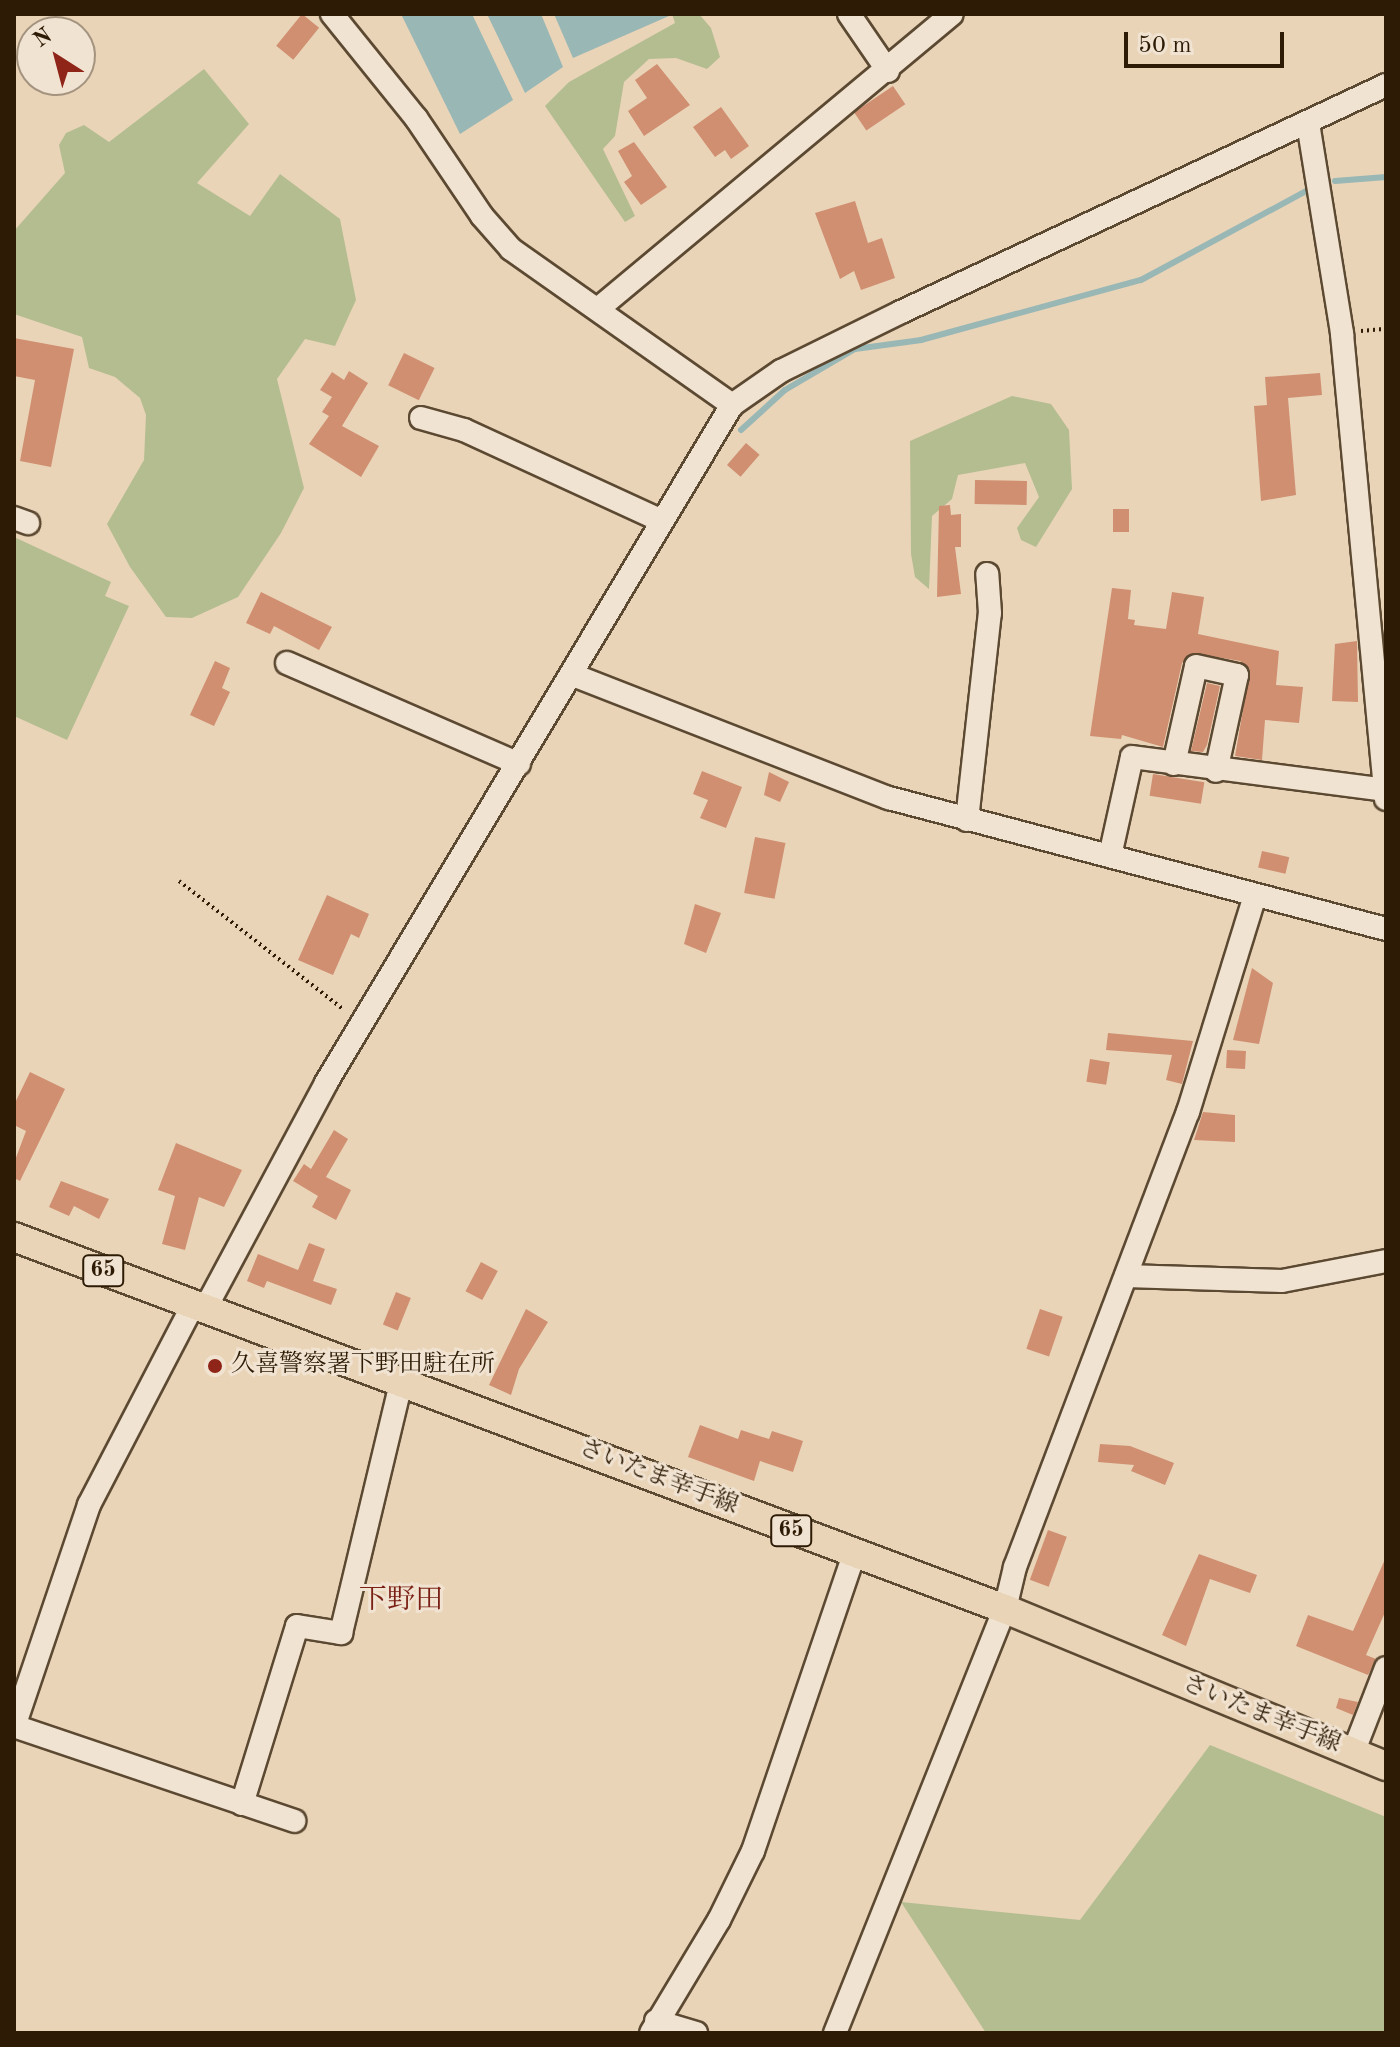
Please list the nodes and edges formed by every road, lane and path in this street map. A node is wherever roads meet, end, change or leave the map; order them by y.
1 (332, 14) edge
2 (849, 14) edge
3 (952, 14) edge
4 (888, 71) junction
5 (1386, 85) edge
6 (1308, 123) junction
7 (599, 308) junction
8 (732, 405) junction
9 (421, 418) dead end
10 (662, 521) junction
11 (987, 574) dead end
12 (287, 663) dead end
13 (573, 675) junction
14 (519, 764) junction
15 (1174, 764) junction
16 (1216, 771) junction
17 (1385, 790) edge
18 (1386, 799) edge
19 (967, 820) junction
20 (1110, 856) junction
21 (179, 881) dead end
22 (1255, 896) junction
23 (1386, 929) edge
24 (362, 1023) junction
25 (14, 1237) edge
26 (1386, 1261) edge
27 (1126, 1276) junction
28 (199, 1307) junction
29 (402, 1379) junction
30 (854, 1555) junction
31 (1005, 1609) junction
32 (1386, 1668) edge
33 (14, 1726) edge
34 (1353, 1753) junction
35 (1386, 1766) edge
36 (242, 1804) junction
37 (294, 1821) dead end
38 (653, 2027) edge
39 (696, 2033) edge
40 (835, 2033) edge

1 - 7 street
2 - 4 street
3 - 4 street
4 - 7 street
5 - 6 street
6 - 8 street
6 - 17 street
7 - 8 street
8 - 10 street
9 - 10 street
10 - 13 street
11 - 19 street
12 - 14 street
13 - 14 street
13 - 19 street
14 - 24 street
15 - 16 street
15 - 16 street
15 - 20 street
16 - 17 street
17 - 18 street
19 - 20 street
20 - 22 street
21 - 24 path
22 - 23 street
22 - 27 street
24 - 28 street
25 - 28 main road, さいたま幸手線 / 65
26 - 27 street
27 - 31 street
28 - 29 main road, さいたま幸手線 / 65
28 - 33 street
29 - 30 main road, さいたま幸手線 / 65
29 - 36 street
30 - 31 main road, さいたま幸手線 / 65
30 - 38 street
31 - 34 main road, さいたま幸手線 / 65
31 - 40 street
32 - 34 street
33 - 36 street
34 - 35 main road, さいたま幸手線 / 65
36 - 37 street
38 - 39 street

